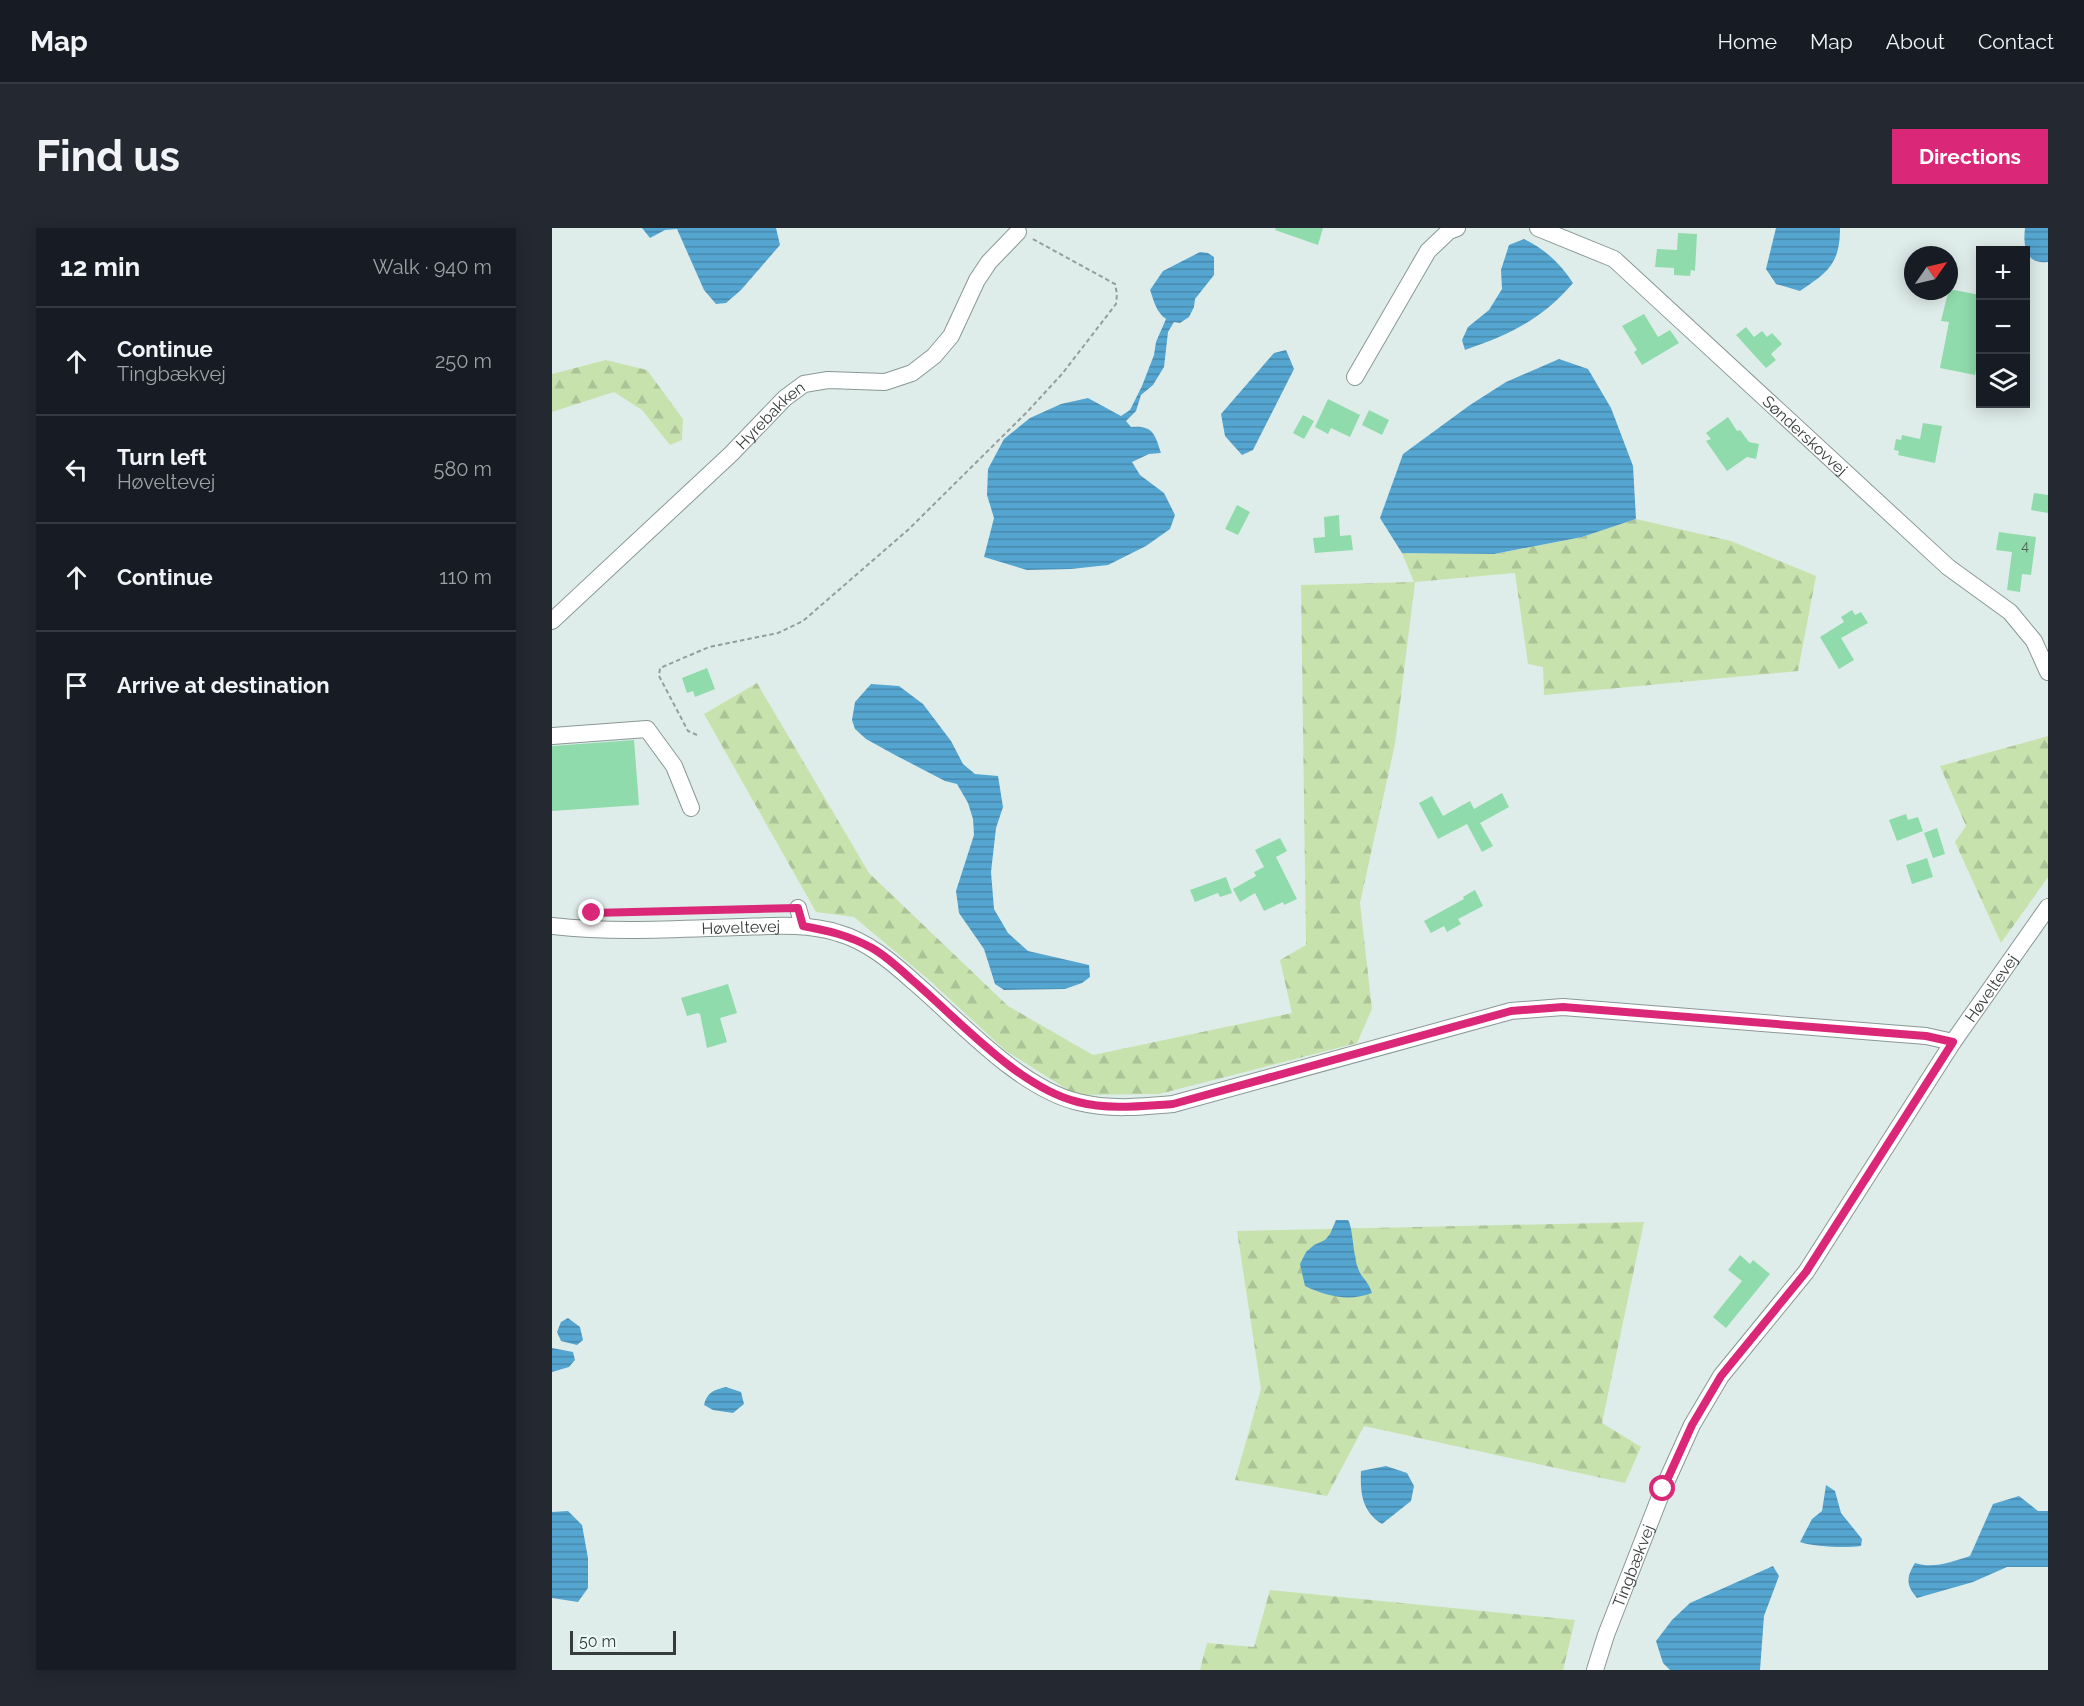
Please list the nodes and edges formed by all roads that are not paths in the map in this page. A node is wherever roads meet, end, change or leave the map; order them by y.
1 (1457, 228) edge
2 (1538, 228) edge
3 (1018, 232) road end
4 (1355, 377) dead end
5 (552, 621) edge
6 (2048, 672) edge
7 (552, 736) edge
8 (691, 808) dead end
9 (2048, 907) edge
10 (798, 908) road end
11 (552, 926) edge
12 (803, 926) junction
13 (1953, 1042) junction
14 (1595, 1670) edge

1 - 4 street
2 - 6 street, Sønderskovvej
3 - 5 street, Hyrebakken
7 - 8 street
9 - 13 street, Høveltevej
10 - 12 street
11 - 12 street, Høveltevej
12 - 13 street, Høveltevej
13 - 14 street, Tingbækvej

